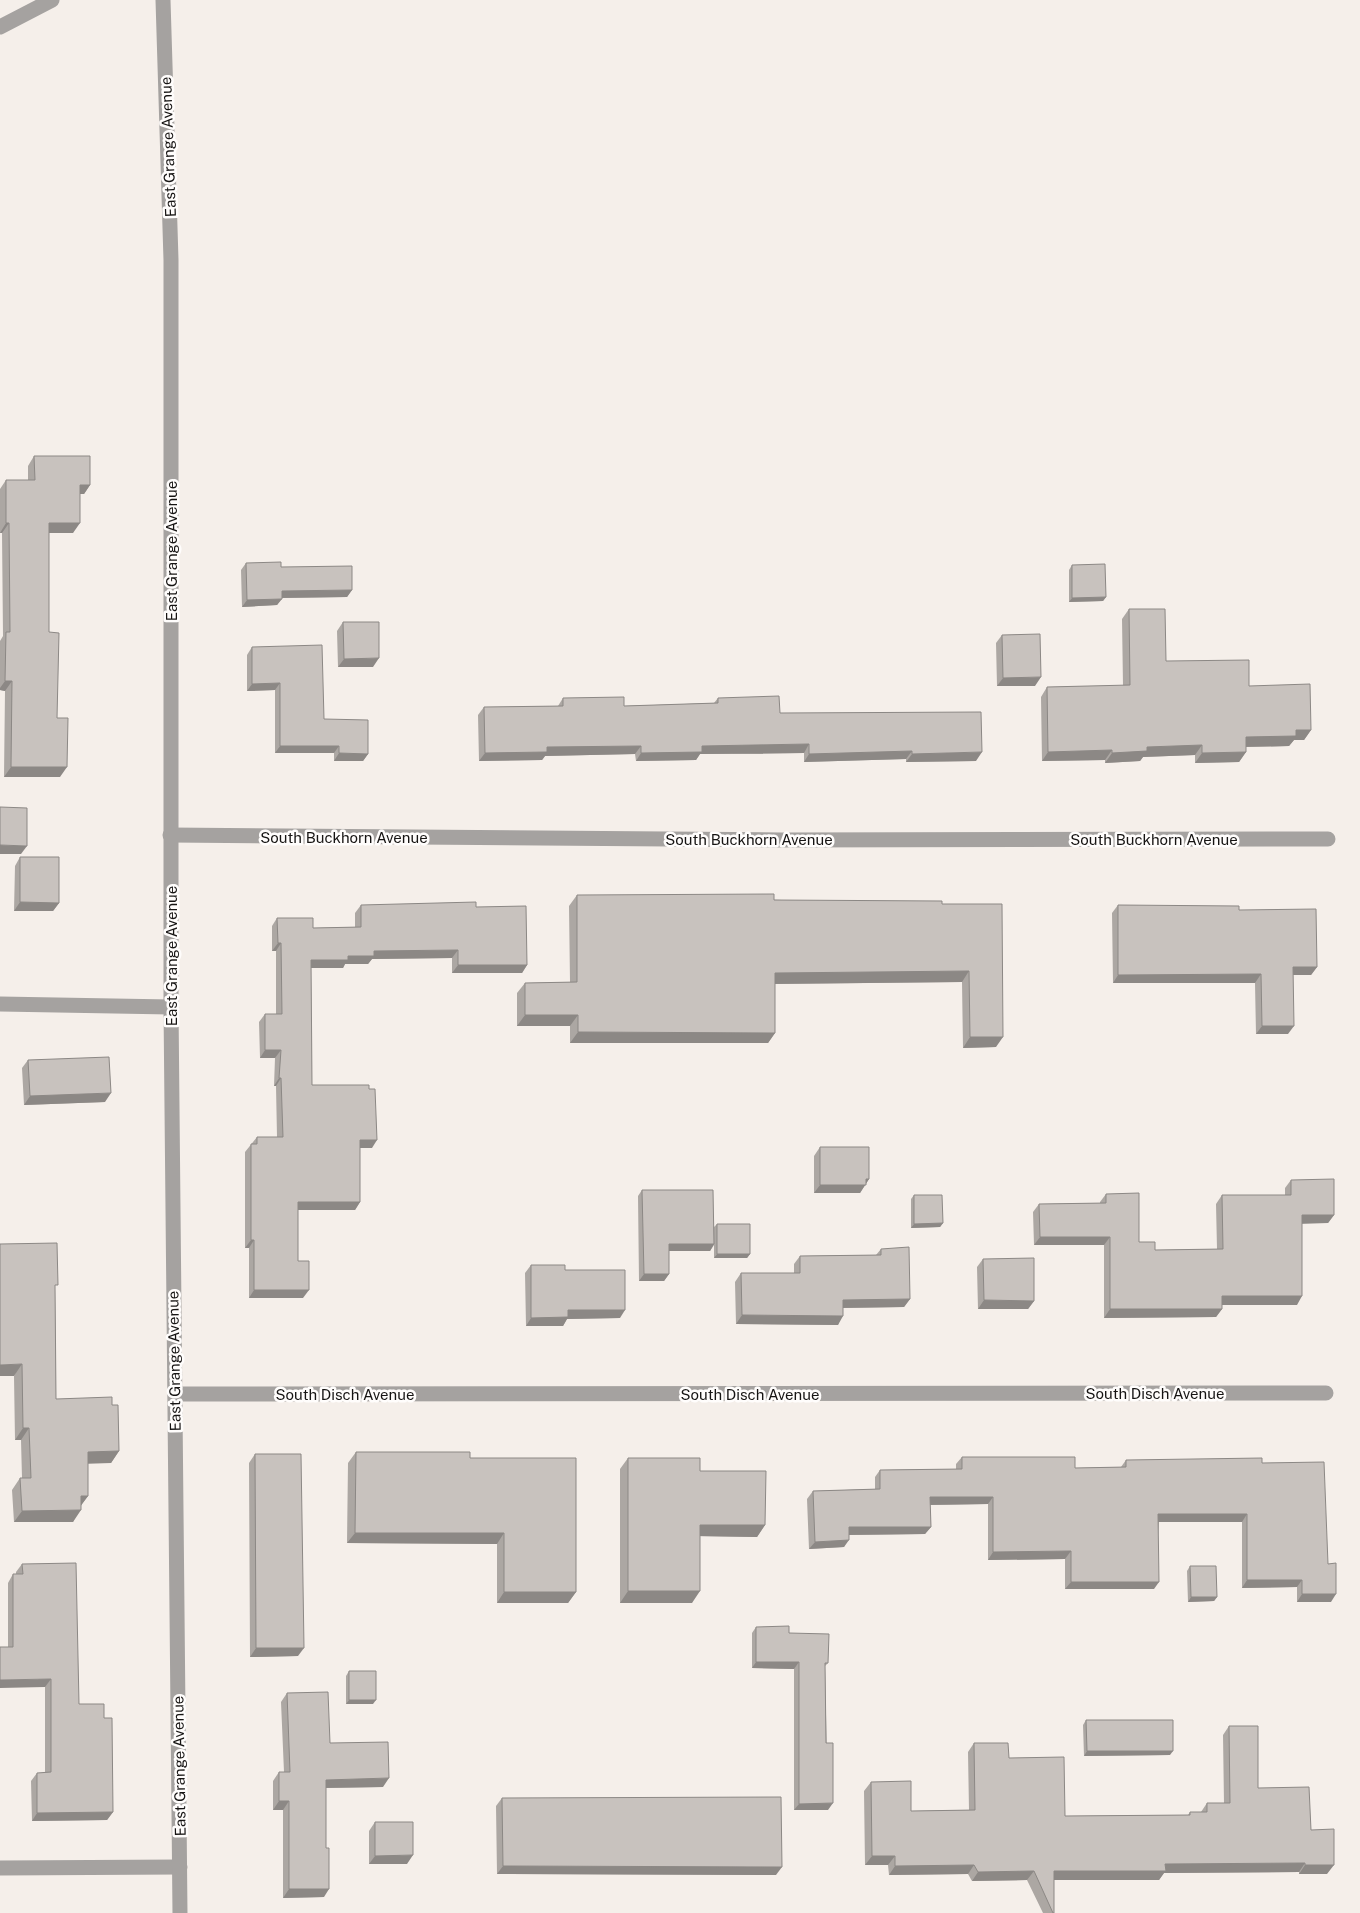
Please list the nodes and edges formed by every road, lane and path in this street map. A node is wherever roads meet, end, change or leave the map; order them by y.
1 (52, 0) edge
2 (163, 0) edge
3 (0, 27) edge
4 (170, 835) junction
5 (1328, 839) dead end
6 (0, 1004) edge
7 (171, 1007) junction
8 (1326, 1393) dead end
9 (175, 1394) junction
10 (180, 1867) junction
11 (0, 1868) edge
12 (180, 1913) edge

1 - 3 street
2 - 4 street, East Grange Avenue
4 - 5 street, South Buckhorn Avenue
4 - 7 street, East Grange Avenue
6 - 7 street
7 - 9 street, East Grange Avenue
8 - 9 street, South Disch Avenue
9 - 10 street, East Grange Avenue
10 - 11 street
10 - 12 street, East Grange Avenue

